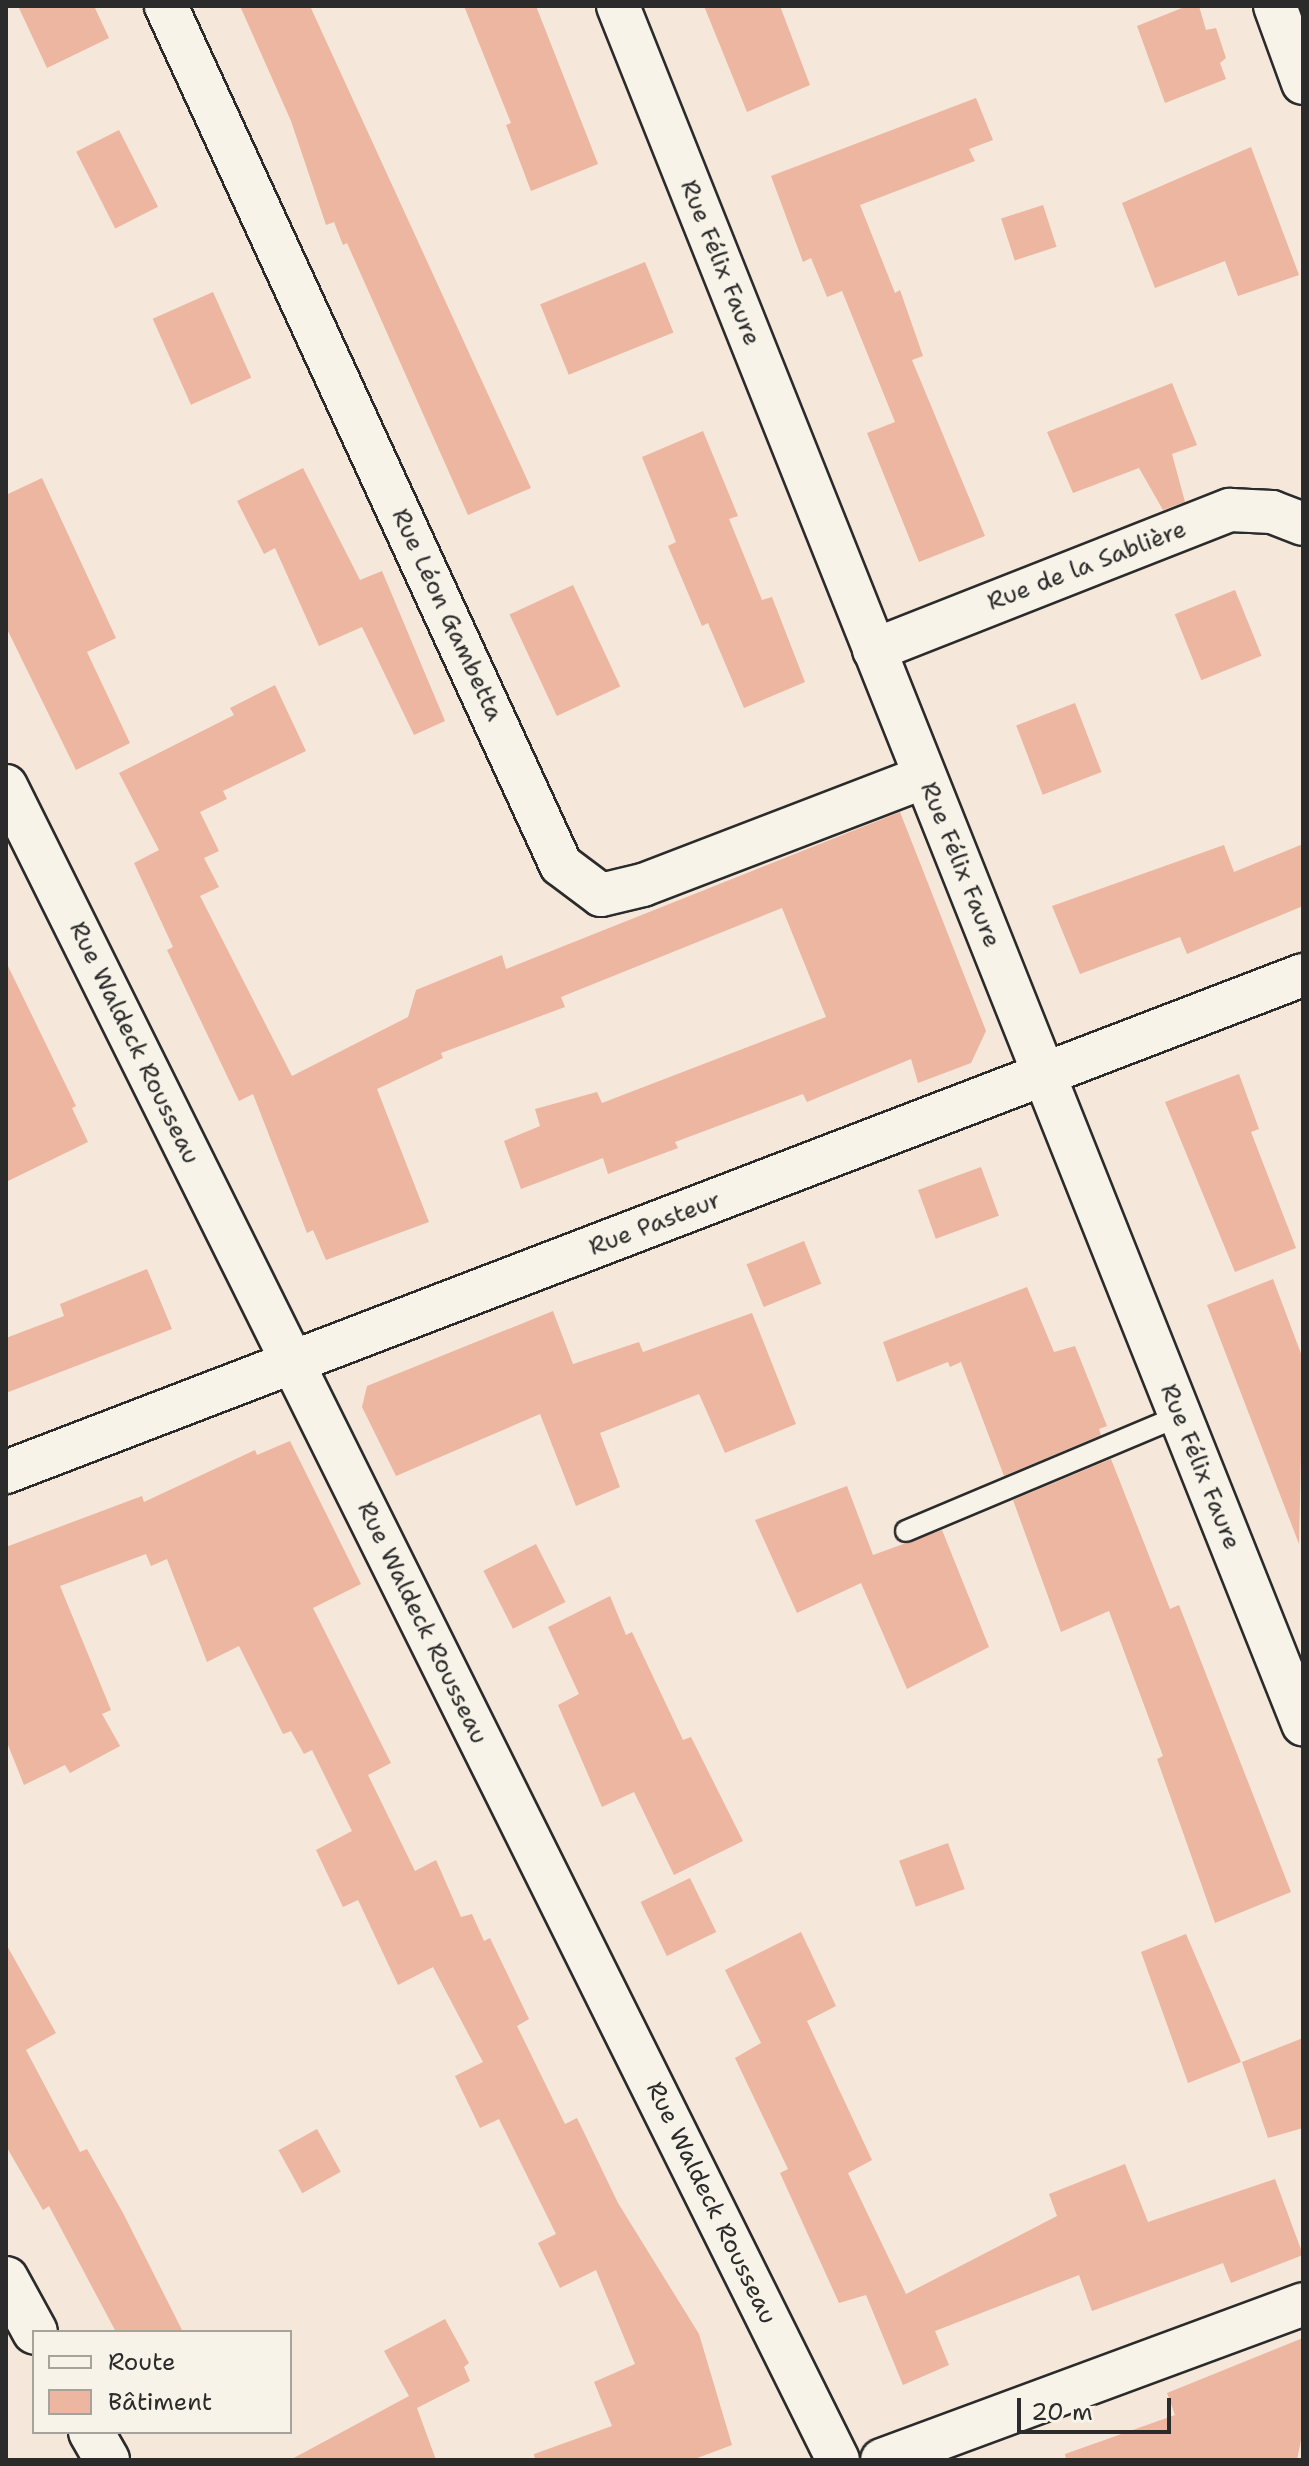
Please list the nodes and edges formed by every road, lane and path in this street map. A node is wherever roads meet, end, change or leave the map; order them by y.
1 (166, 6) edge
2 (618, 6) edge
3 (1275, 6) edge
4 (1303, 83) edge
5 (1303, 524) edge
6 (874, 650) junction
7 (924, 777) junction
8 (6, 786) edge
9 (1303, 975) edge
10 (1043, 1076) junction
11 (293, 1362) junction
12 (1180, 1416) junction
13 (6, 1472) edge
14 (906, 1531) dead end
15 (1303, 1724) edge
16 (6, 2279) edge
17 (1303, 2304) edge
18 (34, 2330) edge
19 (92, 2434) edge
20 (107, 2460) edge
21 (838, 2460) edge
22 (882, 2460) edge

1 - 7 street, Rue Léon Gambetta
2 - 6 street, Rue Félix Faure
3 - 4 street
5 - 6 street, Rue de la Sablière
6 - 7 street, Rue Félix Faure
7 - 10 street, Rue Félix Faure
8 - 11 street, Rue Waldeck Rousseau
9 - 10 street, Rue Pasteur
10 - 11 street, Rue Pasteur
10 - 12 street, Rue Félix Faure
11 - 13 street, Rue Pasteur
11 - 21 street, Rue Waldeck Rousseau
12 - 14 lane
12 - 15 street, Rue Félix Faure
16 - 18 street
17 - 22 street
19 - 20 street

